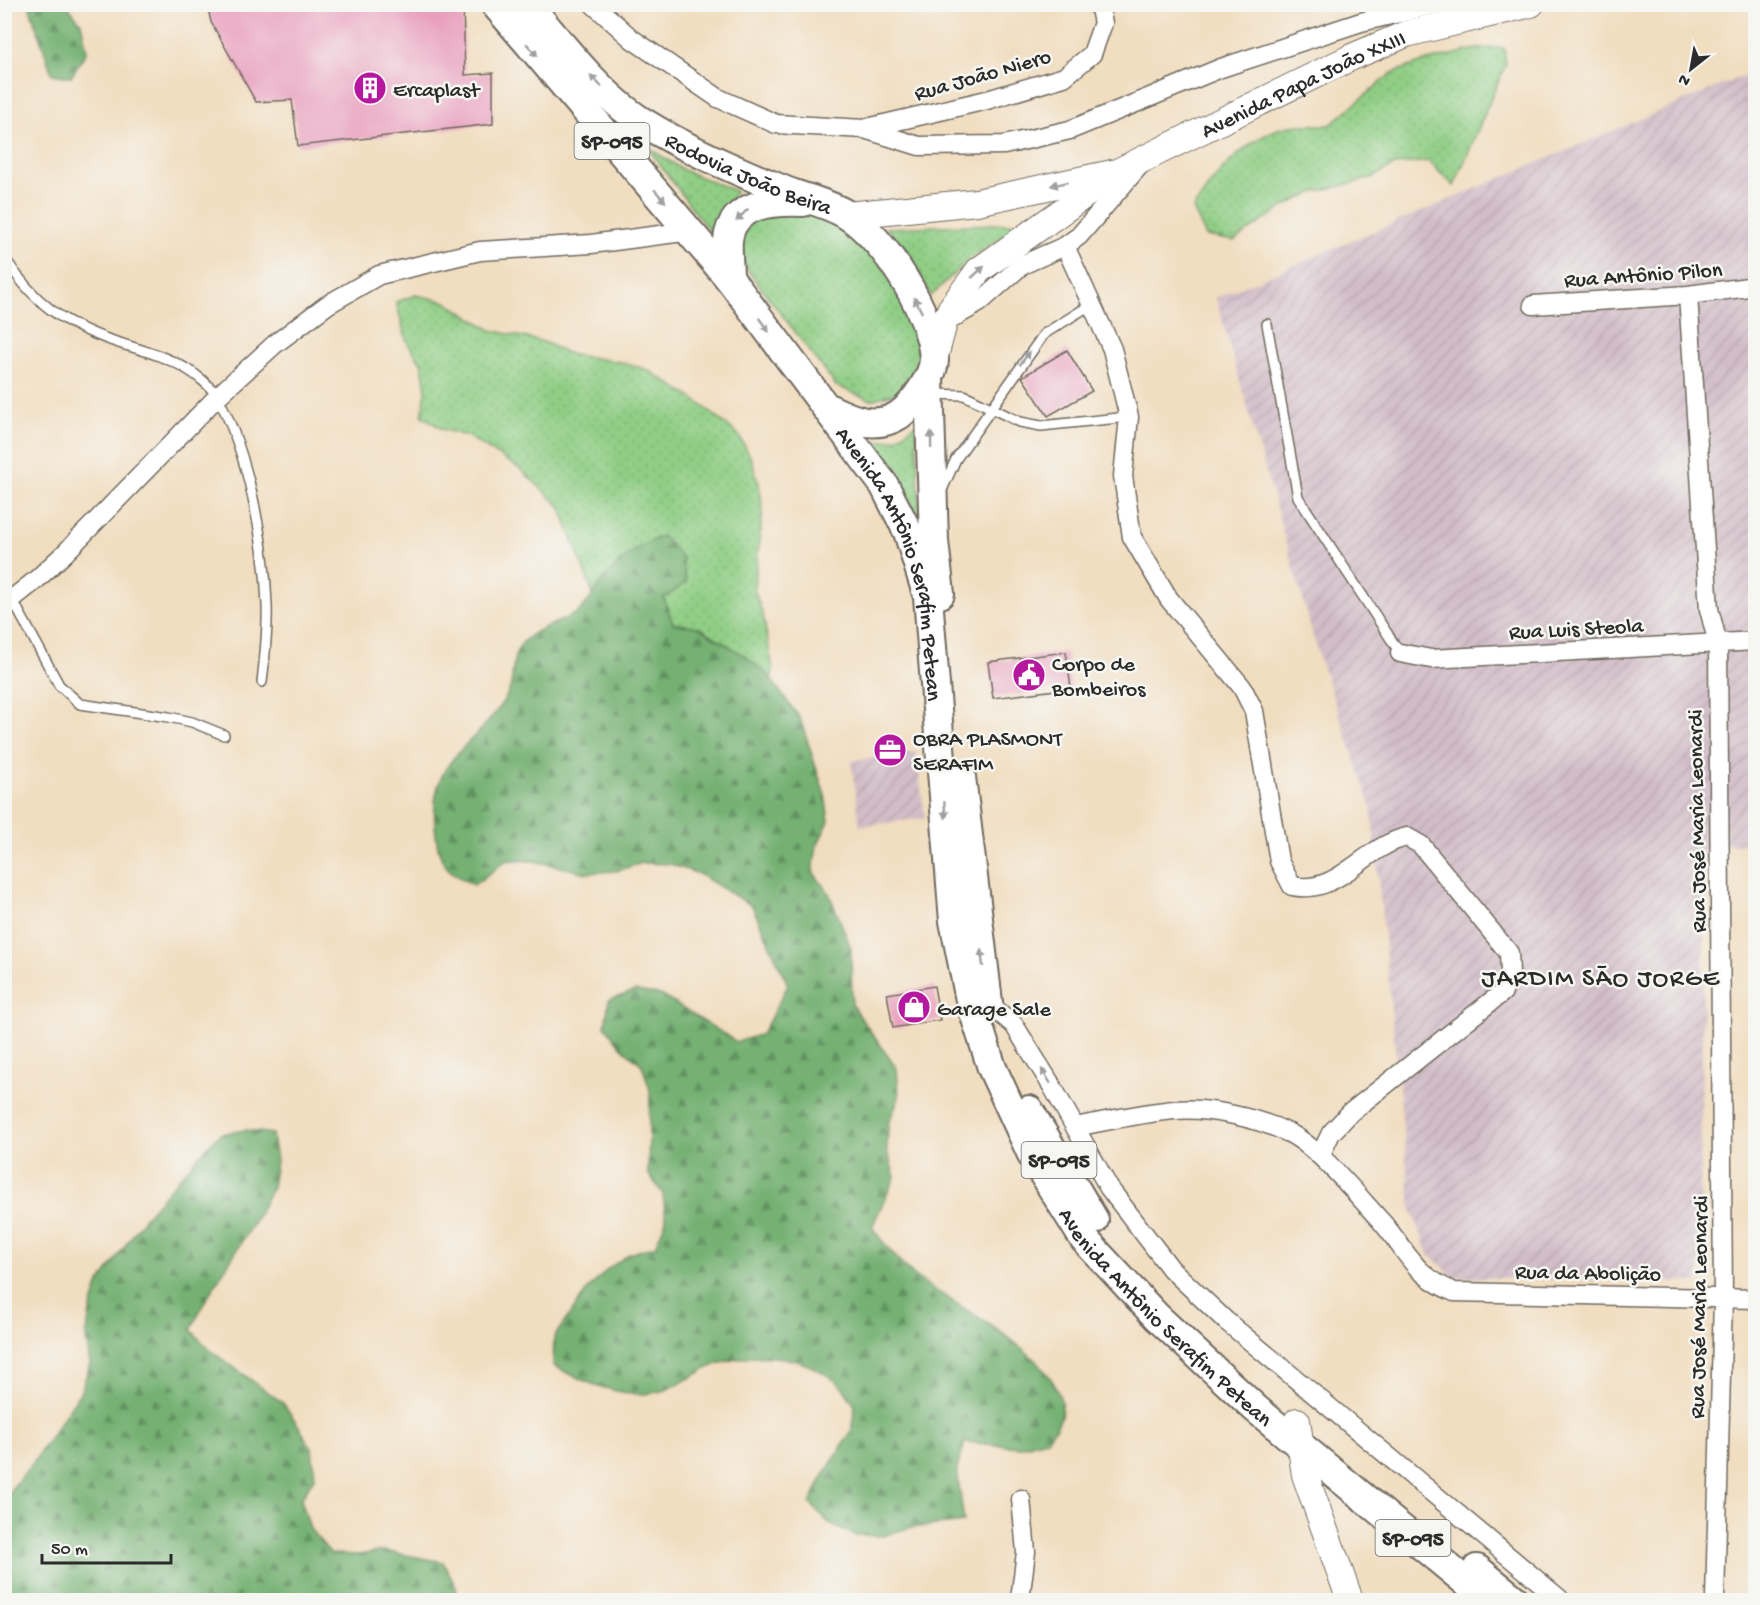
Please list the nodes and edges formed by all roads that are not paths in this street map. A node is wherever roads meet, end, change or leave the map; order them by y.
1 (495, 4) edge
2 (527, 4) edge
3 (593, 4) edge
4 (1099, 4) edge
5 (1437, 4) edge
6 (1531, 4) edge
7 (864, 129) junction
8 (1144, 160) junction
9 (1117, 172) junction
10 (817, 203) junction
11 (847, 215) junction
12 (691, 231) junction
13 (1065, 246) junction
14 (4, 257) edge
15 (729, 278) junction
16 (1755, 286) edge
17 (1688, 295) junction
18 (1092, 304) junction
19 (1533, 304) dead end
20 (944, 323) junction
21 (1267, 324) dead end
22 (931, 378) junction
23 (218, 396) junction
24 (822, 404) junction
25 (993, 406) junction
26 (1130, 417) junction
27 (933, 510) junction
28 (934, 541) joint
29 (8, 600) edge
30 (1755, 641) edge
31 (1718, 644) junction
32 (1400, 653) joint
33 (262, 682) dead end
34 (224, 735) dead end
35 (987, 1002) junction
36 (1075, 1127) junction
37 (1320, 1156) junction
38 (1723, 1298) junction
39 (1755, 1299) edge
40 (1298, 1432) junction
41 (1338, 1476) junction
42 (1021, 1499) dead end
43 (1318, 1510) junction
44 (1020, 1600) edge
45 (1350, 1600) edge
46 (1488, 1600) edge
47 (1515, 1600) edge
48 (1562, 1600) edge
49 (1715, 1600) edge

1 -> 12 main road, SP-095
10 -> 2 main road, Rodovia João Beira / SP-095
3 - 7 street
4 - 7 street, Rua João Niero
5 - 7 street
6 - 8 main road, Avenida Papa João XXIII
8 - 9 main road, Avenida Papa João XXIII
8 - 13 street
9 -> 11 main road, Avenida Papa João XXIII
20 -> 9 main road, Avenida Papa João XXIII
10 - 11 main road, Rodovia João Beira / SP-095
10 -> 15 main road
22 -> 11 main road, Rodovia João Beira / SP-095
12 - 15 main road, SP-095
12 - 23 street
13 - 18 street
13 - 20 street
14 - 23 lane
15 -> 24 main road, SP-095
16 - 17 street, Rua Antônio Pilon
17 - 19 street, Rua Antônio Pilon
17 - 31 street, Rua José Maria Leonardi
25 -> 18 lane
18 - 26 street
20 - 22 main road, Avenida Papa João XXIII
21 - 32 lane
22 - 24 main road
22 - 25 lane
27 -> 22 main road, Rodovia João Beira / SP-095
23 - 29 street
23 - 33 lane
24 -> 40 main road, Avenida Antônio Serafim Petean / SP-095
25 - 26 lane
25 - 27 lane
26 - 37 street
27 - 28 main road, Rodovia João Beira / SP-095
35 -> 28 main road, Avenida Antônio Serafim Petean / SP-095
29 - 34 lane
30 - 31 street, Rua Luis Steola
31 - 32 street, Rua Luis Steola
31 - 38 street, Rua José Maria Leonardi
36 -> 35 street, Avenida Antônio Serafim Petean
35 - 40 main road, Avenida Antônio Serafim Petean / SP-095
36 - 37 street
36 - 48 street, Avenida Antônio Serafim Petean
37 - 38 street, Rua da Abolição
38 - 39 street, Rua da Abolição
38 - 49 street, Rua José Maria Leonardi
40 - 41 main road, Avenida Antônio Serafim Petean / SP-095
40 - 43 main road
40 - 47 main road, Avenida Antônio Serafim Petean / SP-095
41 - 43 main road
41 - 46 main road, Avenida Antônio Serafim Petean / SP-095
42 - 44 street
43 - 45 main road

